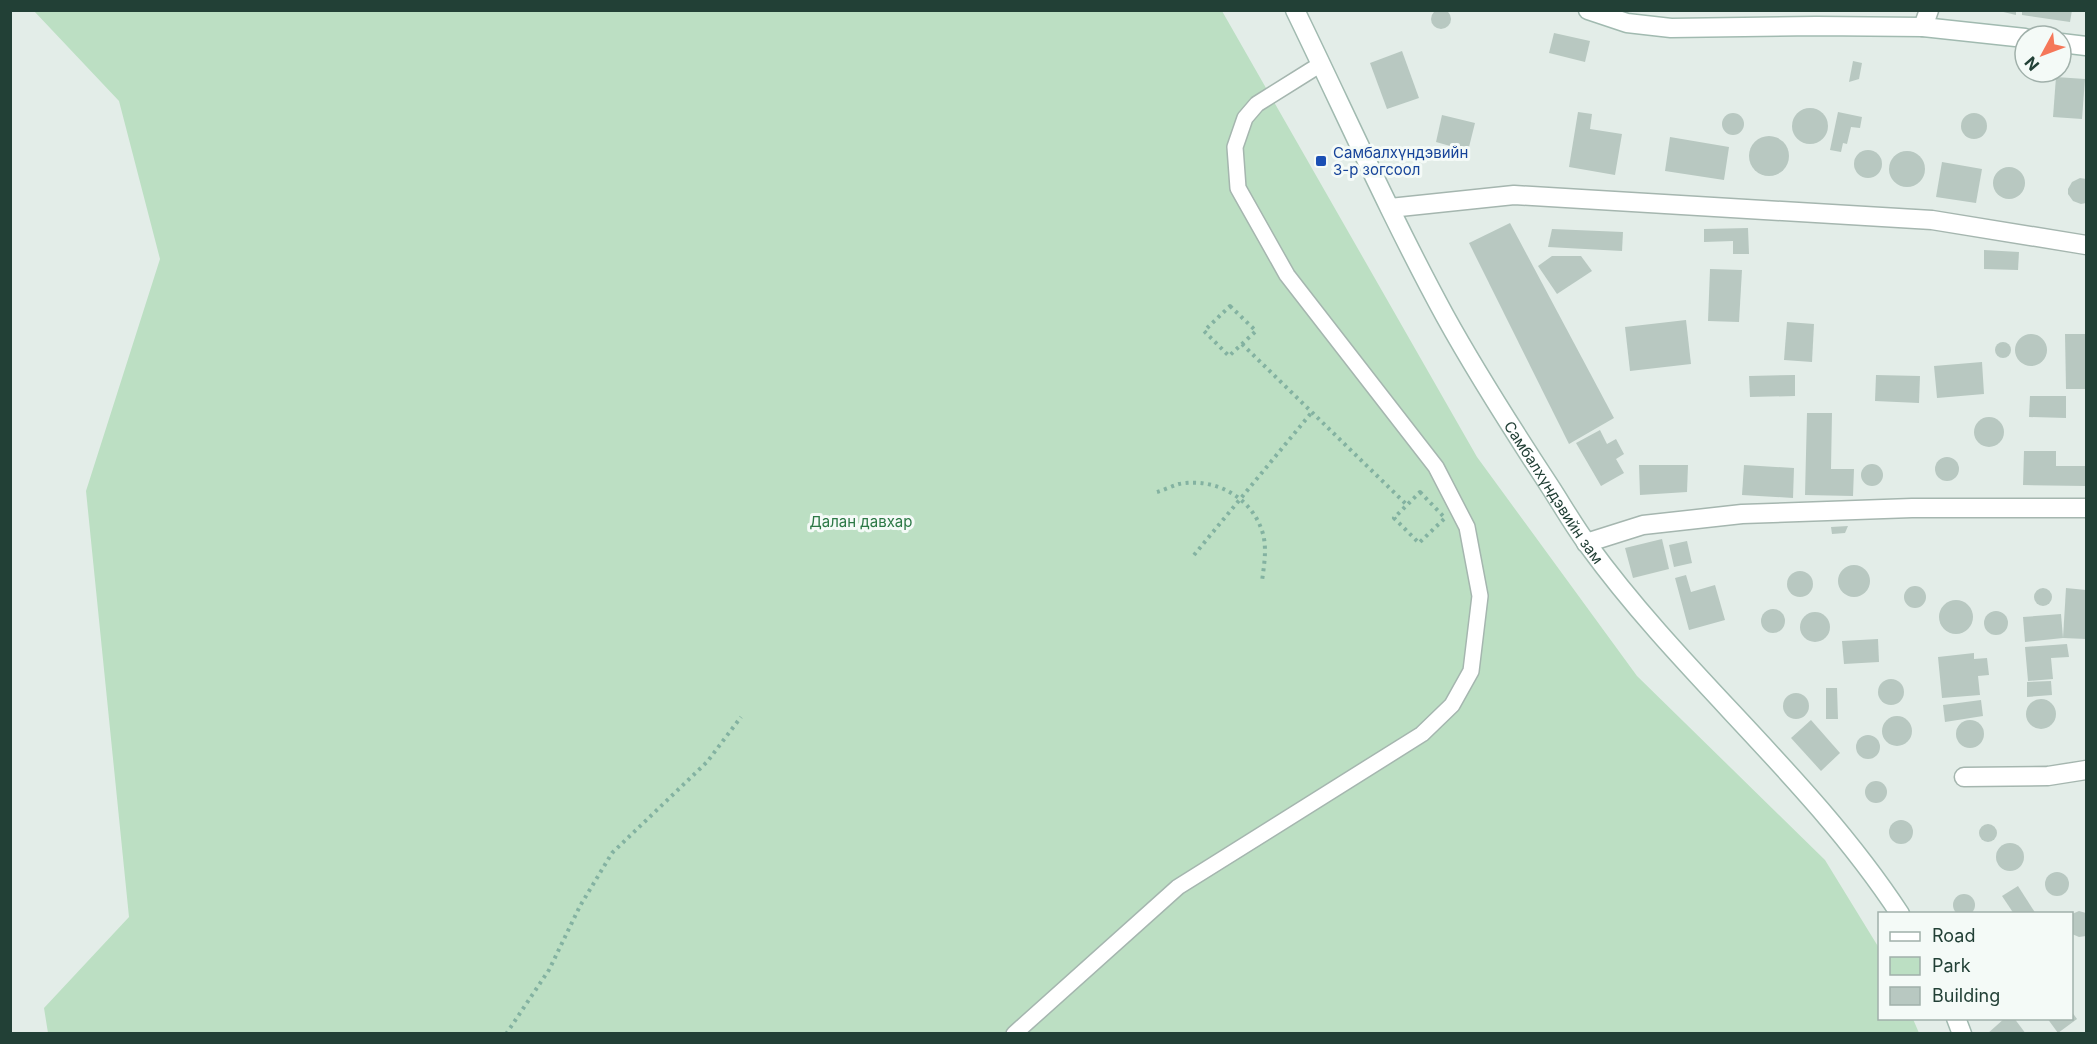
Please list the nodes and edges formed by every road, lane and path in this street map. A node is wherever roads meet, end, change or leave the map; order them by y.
1 (1295, 10) edge
2 (1588, 10) edge
3 (1926, 19) edge
4 (2013, 36) edge
5 (1321, 64) junction
6 (1390, 208) junction
7 (2086, 245) edge
8 (1242, 344) junction
9 (1312, 412) junction
10 (1157, 492) dead end
11 (1241, 498) junction
12 (1407, 504) junction
13 (2086, 508) edge
14 (1586, 543) junction
15 (1194, 555) dead end
16 (1262, 580) dead end
17 (741, 717) dead end
18 (2086, 770) edge
19 (1964, 777) dead end
20 (1899, 912) edge
21 (506, 1034) edge
22 (1014, 1034) edge

1 - 5 street, Самбалхүндэвийн зам
2 - 3 street
3 - 4 street
5 - 6 street, Самбалхүндэвийн зам
5 - 22 lane
6 - 7 street
6 - 14 street, Самбалхүндэвийн зам
8 - 8 path
8 - 9 path
9 - 11 path
9 - 12 path
10 - 11 path
11 - 15 path
11 - 16 path
12 - 12 path
13 - 14 street
14 - 20 street, Самбалхүндэвийн зам
17 - 21 path
18 - 19 street

